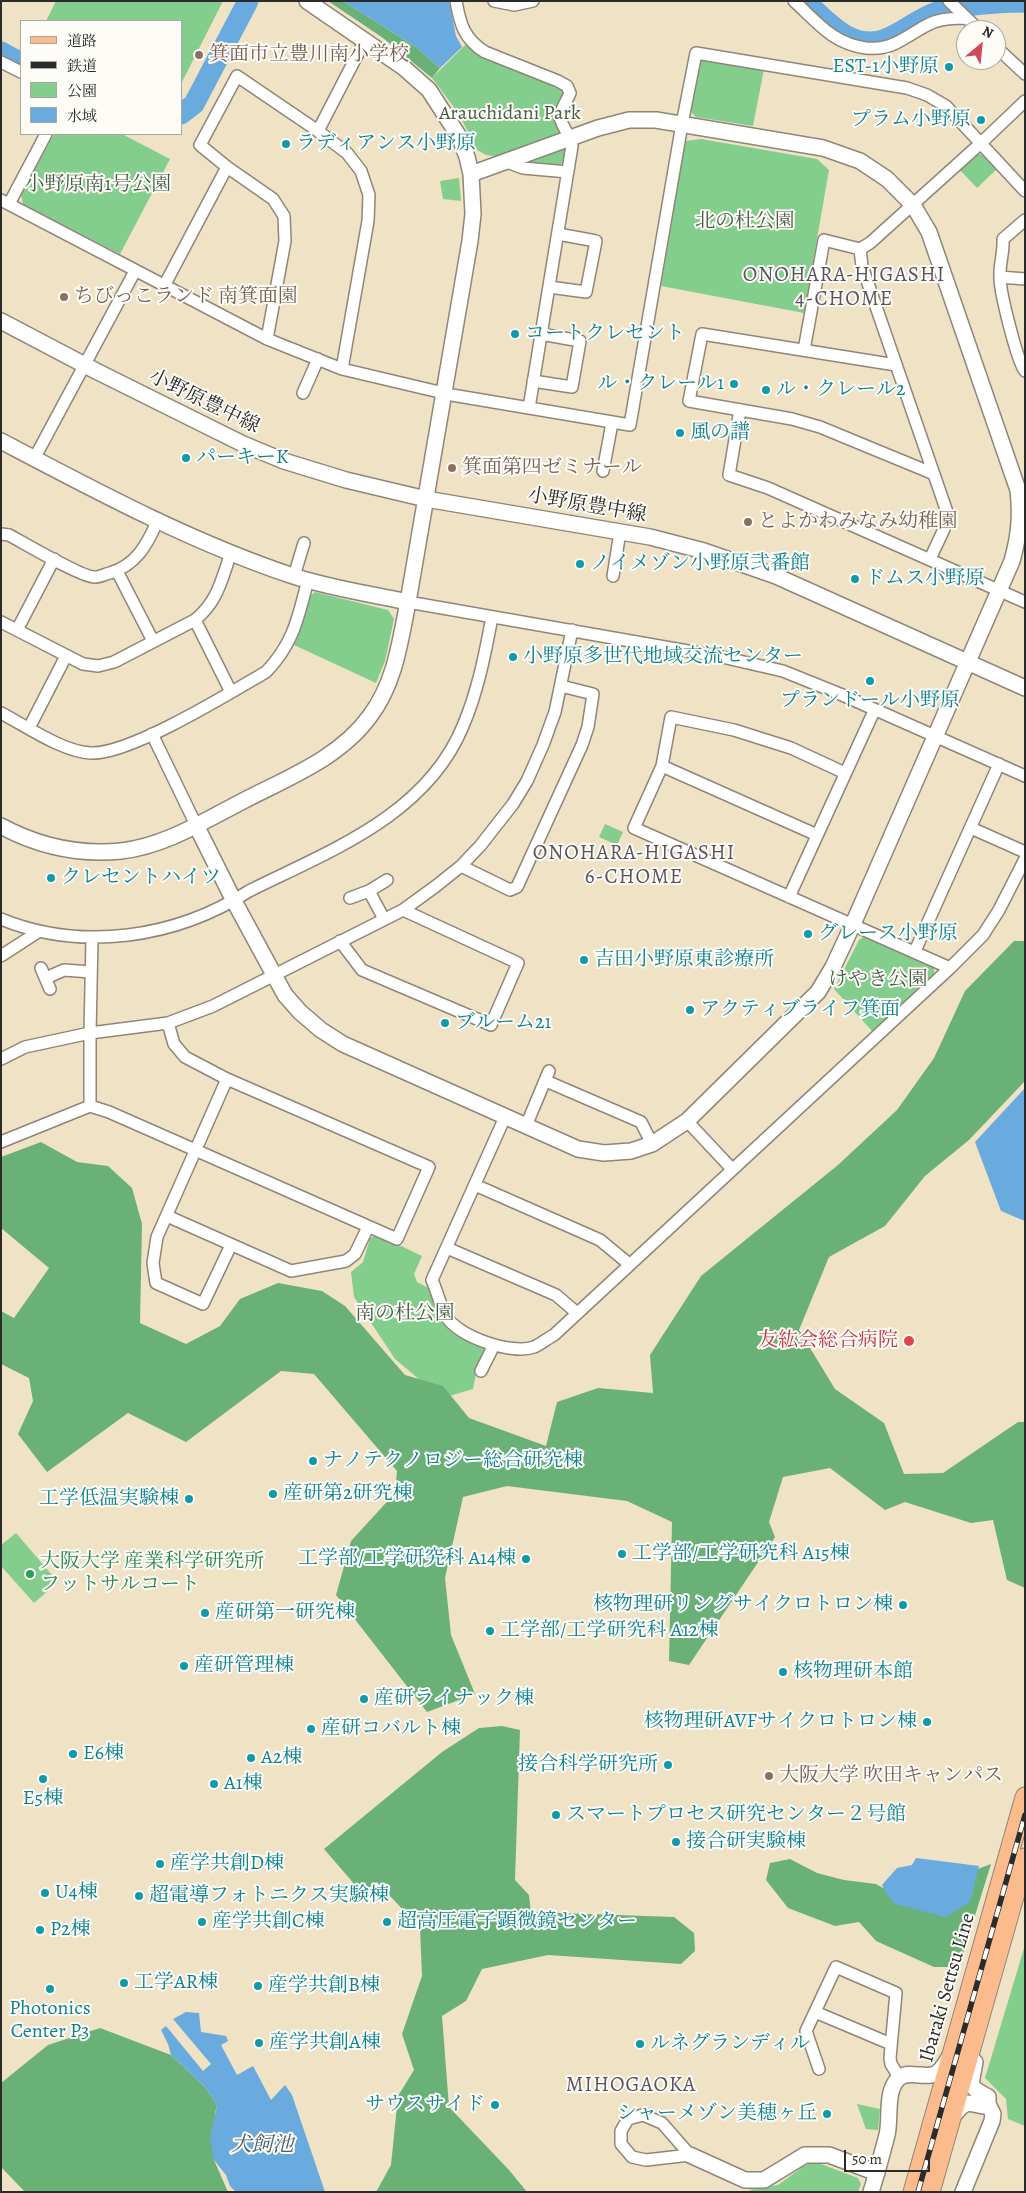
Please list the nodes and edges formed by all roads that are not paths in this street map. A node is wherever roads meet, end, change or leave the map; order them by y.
1 (307, 1) edge
2 (456, 1) edge
3 (494, 1) edge
4 (533, 1) edge
5 (794, 1) edge
6 (949, 1) edge
7 (966, 18) joint
8 (365, 40) junction
9 (1006, 56) edge
10 (1, 62) edge
11 (20, 72) edge
12 (1025, 74) edge
13 (1025, 101) edge
14 (682, 124) junction
15 (318, 130) junction
16 (45, 135) edge
17 (567, 139) junction
18 (981, 143) junction
19 (507, 162) junction
20 (227, 167) junction
21 (568, 172) junction
22 (471, 174) junction
23 (1025, 191) edge
24 (5, 202) edge
25 (913, 205) junction
26 (1025, 220) edge
27 (558, 234) junction
28 (860, 249) junction
29 (135, 271) junction
30 (1000, 277) junction
31 (1025, 279) edge
32 (164, 286) junction
33 (549, 287) junction
34 (1, 320) edge
35 (541, 334) junction
36 (267, 339) junction
37 (804, 350) junction
38 (318, 359) junction
39 (85, 364) junction
40 (896, 365) junction
41 (342, 369) junction
42 (1025, 371) edge
43 (533, 381) junction
44 (302, 393) dead end
45 (444, 393) junction
46 (528, 408) junction
47 (740, 410) junction
48 (612, 423) junction
49 (1, 441) edge
50 (34, 459) junction
51 (603, 471) dead end
52 (934, 474) junction
53 (1021, 489) edge
54 (426, 499) junction
55 (157, 522) junction
56 (620, 532) junction
57 (1, 534) edge
58 (304, 543) dead end
59 (231, 554) junction
60 (54, 559) junction
61 (930, 559) junction
62 (117, 571) junction
63 (613, 576) dead end
64 (301, 578) junction
65 (1000, 591) junction
66 (408, 602) junction
67 (1025, 602) edge
68 (492, 617) junction
69 (195, 620) junction
70 (1, 622) edge
71 (17, 630) junction
72 (572, 630) junction
73 (153, 641) junction
74 (66, 656) junction
75 (968, 662) junction
76 (561, 686) junction
77 (1025, 688) edge
78 (231, 692) junction
79 (874, 711) junction
80 (1, 713) edge
81 (29, 728) junction
82 (152, 734) junction
83 (936, 736) junction
84 (999, 764) junction
85 (662, 766) junction
86 (845, 773) junction
87 (1025, 776) edge
88 (196, 825) junction
89 (1, 826) edge
90 (971, 828) junction
91 (817, 835) junction
92 (1025, 852) edge
93 (1025, 859) edge
94 (461, 866) junction
95 (387, 880) dead end
96 (369, 891) junction
97 (789, 897) junction
98 (350, 898) dead end
99 (234, 901) junction
100 (403, 910) junction
101 (1, 919) edge
102 (384, 919) junction
103 (853, 924) junction
104 (38, 932) junction
105 (92, 939) junction
106 (340, 941) junction
107 (915, 951) junction
108 (1, 956) edge
109 (950, 968) junction
110 (92, 972) junction
111 (274, 976) junction
112 (50, 989) dead end
113 (168, 1023) junction
114 (90, 1033) junction
115 (1, 1059) edge
116 (227, 1079) junction
117 (90, 1106) junction
118 (505, 1117) junction
119 (687, 1121) junction
120 (526, 1126) junction
121 (1, 1142) edge
122 (652, 1144) junction
123 (197, 1150) junction
124 (732, 1169) junction
125 (475, 1185) junction
126 (167, 1216) junction
127 (368, 1227) junction
128 (231, 1246) junction
129 (447, 1248) junction
130 (629, 1264) junction
131 (577, 1313) junction
132 (494, 1345) junction
133 (481, 1371) dead end
134 (1025, 1796) edge
135 (1025, 1858) edge
136 (987, 1992) junction
137 (815, 2012) junction
138 (891, 2044) junction
139 (953, 2050) junction
140 (819, 2069) dead end
141 (917, 2075) junction
142 (899, 2078) junction
143 (988, 2104) junction
144 (951, 2119) junction
145 (690, 2155) junction
146 (877, 2173) junction
147 (919, 2190) edge
148 (871, 2192) edge
149 (963, 2192) edge

1 - 8 street
2 - 17 street
3 - 4 street
5 - 7 street
6 - 7 street
8 - 15 street
8 - 22 street
9 - 12 street
10 - 11 street
13 - 18 street
14 - 17 street
14 - 18 street
14 - 25 street
14 - 48 street
15 - 20 street
15 - 41 street
16 - 24 street
17 - 19 street
17 - 21 street
18 - 23 street
18 - 25 street
19 - 21 street
19 - 22 street
20 - 32 street
20 - 36 street
21 - 27 street
22 - 45 street
24 - 29 street
25 - 28 street
25 - 53 street
26 - 30 street
27 - 33 street
27 - 33 street
28 - 37 street
28 - 40 street
29 - 32 street
29 - 39 street
30 - 31 street
30 - 42 street
32 - 36 street
33 - 35 street
34 - 39 street, 小野原豊中線
35 - 43 street
35 - 43 street
36 - 38 street
37 - 40 street
37 - 47 street
38 - 41 street
38 - 44 street
39 - 50 street
39 - 54 street, 小野原豊中線
40 - 52 street
41 - 45 street
43 - 46 street
45 - 46 street
45 - 54 street
46 - 48 street
47 - 52 street
47 - 61 street
48 - 51 street
49 - 50 street
50 - 55 street
52 - 61 street
53 - 65 street
54 - 56 street, 小野原豊中線
54 - 66 street
55 - 59 street
55 - 62 street
56 - 63 street
56 - 75 street, 小野原豊中線
57 - 60 street
58 - 64 street
59 - 64 street
59 - 69 street
60 - 62 street
60 - 71 street
61 - 65 street
62 - 73 street
64 - 66 street
64 - 78 street
65 - 67 street
65 - 75 street
66 - 68 street
66 - 88 street
68 - 72 street
68 - 99 street
69 - 73 street
69 - 78 street
70 - 71 street
71 - 74 street
72 - 76 street
72 - 79 street
73 - 74 street
74 - 81 street
75 - 77 street, 小野原豊中線
75 - 83 street
76 - 94 street
76 - 94 street
78 - 82 street
79 - 83 street
79 - 86 street
80 - 81 street
81 - 82 street
82 - 88 street
83 - 84 street
83 - 103 street
84 - 87 street
84 - 90 street
85 - 86 street
85 - 91 street
85 - 97 street
86 - 91 street
88 - 89 street
88 - 99 street
90 - 92 street
90 - 107 street
91 - 97 street
93 - 109 street
94 - 100 street
95 - 96 street
96 - 98 street
96 - 102 street
97 - 103 street
99 - 105 street
99 - 111 street
100 - 102 street
100 - 106 street
101 - 104 street
102 - 106 street
103 - 107 street
103 - 119 street
104 - 105 street
104 - 108 street
105 - 110 street
106 - 111 street
107 - 109 street
109 - 124 street
110 - 112 street
110 - 114 street
111 - 113 street
111 - 118 street
113 - 114 street
113 - 116 street
114 - 115 street
114 - 117 street
116 - 123 street
116 - 127 street
117 - 121 street
117 - 123 street
118 - 120 street
118 - 125 street
119 - 122 street
119 - 124 street
120 - 122 street
120 - 122 street
123 - 126 street
123 - 127 street
124 - 130 street
125 - 129 street
125 - 130 street
126 - 128 street
126 - 128 street
127 - 128 street
129 - 131 street
129 - 132 street
130 - 131 street
131 - 132 street
132 - 133 street
134 - 139 main road, Ibaraki Settsu Line
135 - 136 main road, Ibaraki Settsu Line
136 - 143 street
136 - 144 main road, Ibaraki Settsu Line
137 - 138 street
137 - 138 street
137 - 140 street
138 - 142 street
139 - 141 street
139 - 147 main road, Ibaraki Settsu Line
141 - 142 street
141 - 147 street
142 - 146 street
143 - 144 street
143 - 149 street
144 - 147 main road, Ibaraki Settsu Line
145 - 145 street
145 - 146 street
146 - 148 street

